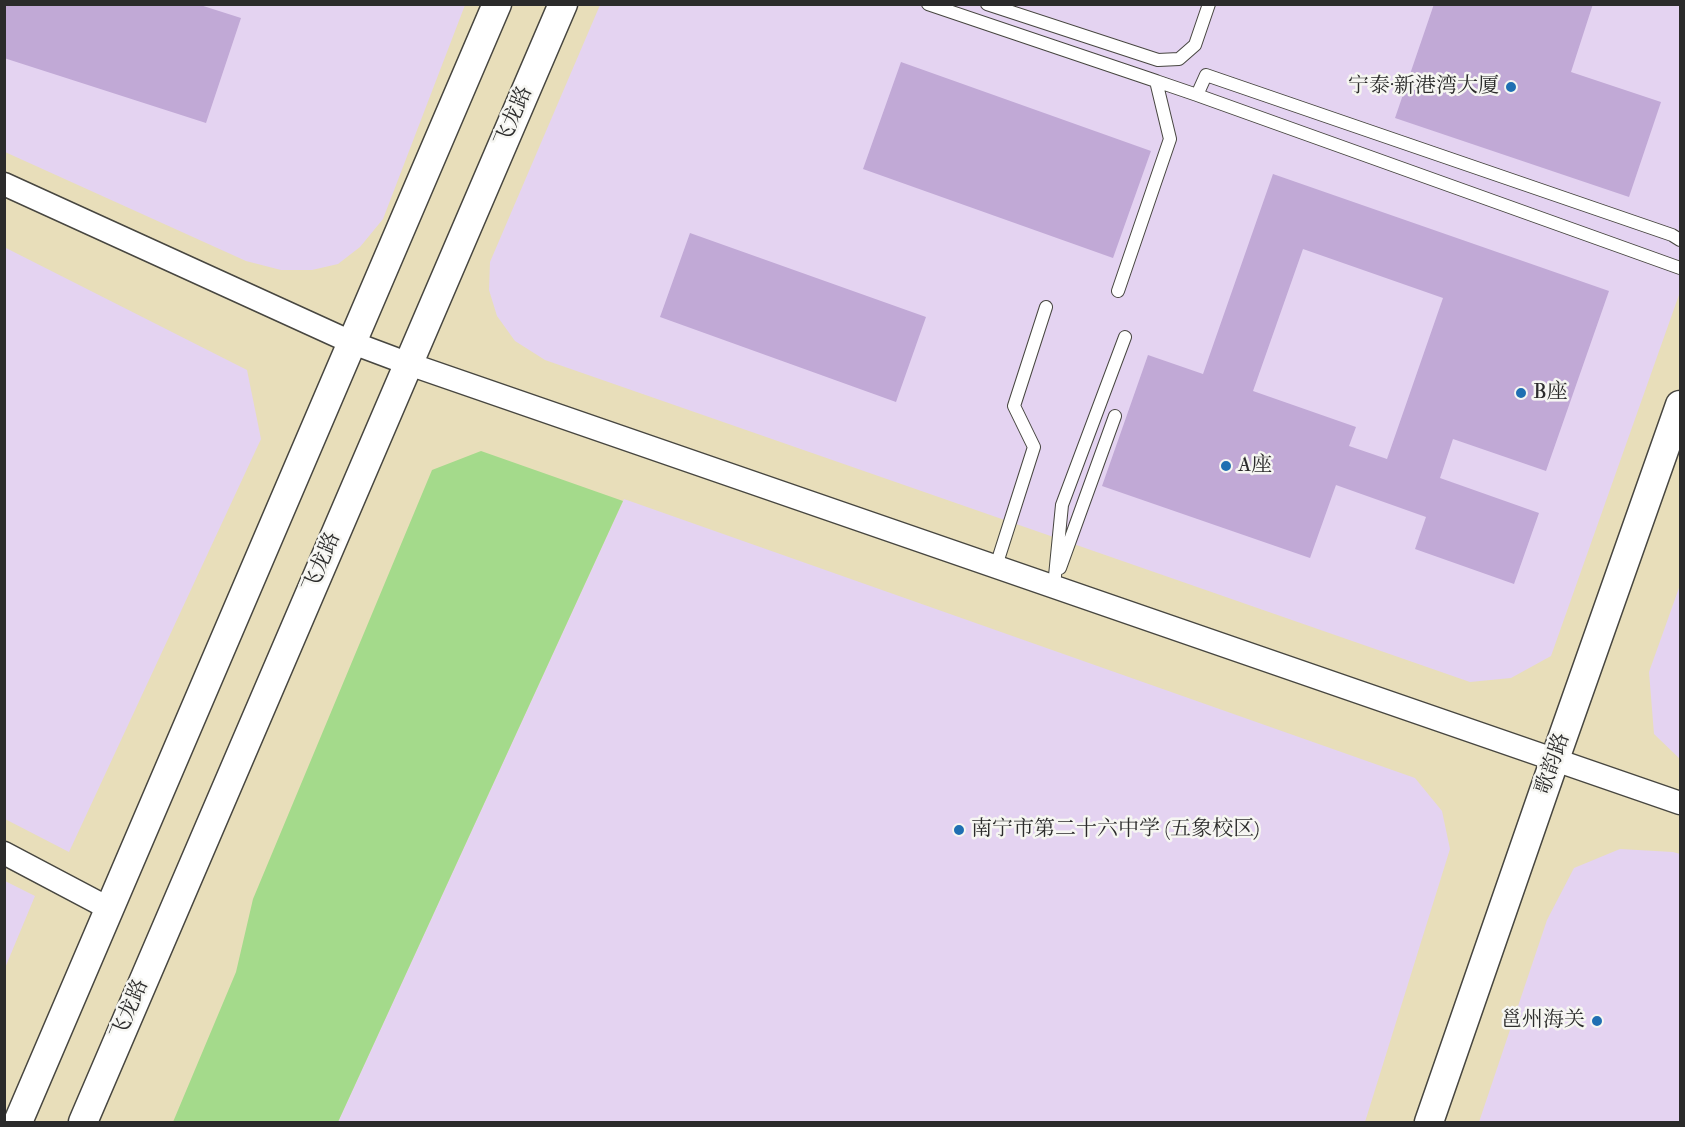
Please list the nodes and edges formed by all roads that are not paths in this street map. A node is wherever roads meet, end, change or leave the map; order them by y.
1 (497, 4) edge
2 (563, 4) edge
3 (928, 4) edge
4 (987, 4) edge
5 (1209, 4) edge
6 (1156, 81) junction
7 (1197, 94) junction
8 (4, 184) edge
9 (1680, 240) edge
10 (1680, 268) edge
11 (1118, 291) dead end
12 (1046, 307) dead end
13 (1125, 337) dead end
14 (352, 343) junction
15 (409, 364) junction
16 (1680, 405) edge
17 (1114, 416) dead end
18 (996, 566) junction
19 (1054, 586) junction
20 (1555, 759) junction
21 (1680, 803) edge
22 (4, 853) edge
23 (110, 909) junction
24 (18, 1122) edge
25 (84, 1122) edge
26 (1429, 1122) edge

1 - 14 street
2 - 15 street, 飞龙路
3 - 6 lane
4 - 5 lane
6 - 7 lane
6 - 11 lane
7 - 9 lane
7 - 10 lane
8 - 14 street
12 - 18 lane
13 - 19 lane
14 - 15 street
14 - 23 street
15 - 18 street
15 - 25 street, 飞龙路
16 - 20 street, 歌韵路
17 - 19 lane
18 - 19 street
19 - 20 street
20 - 21 street
20 - 26 street, 歌韵路
22 - 23 street
23 - 24 street

